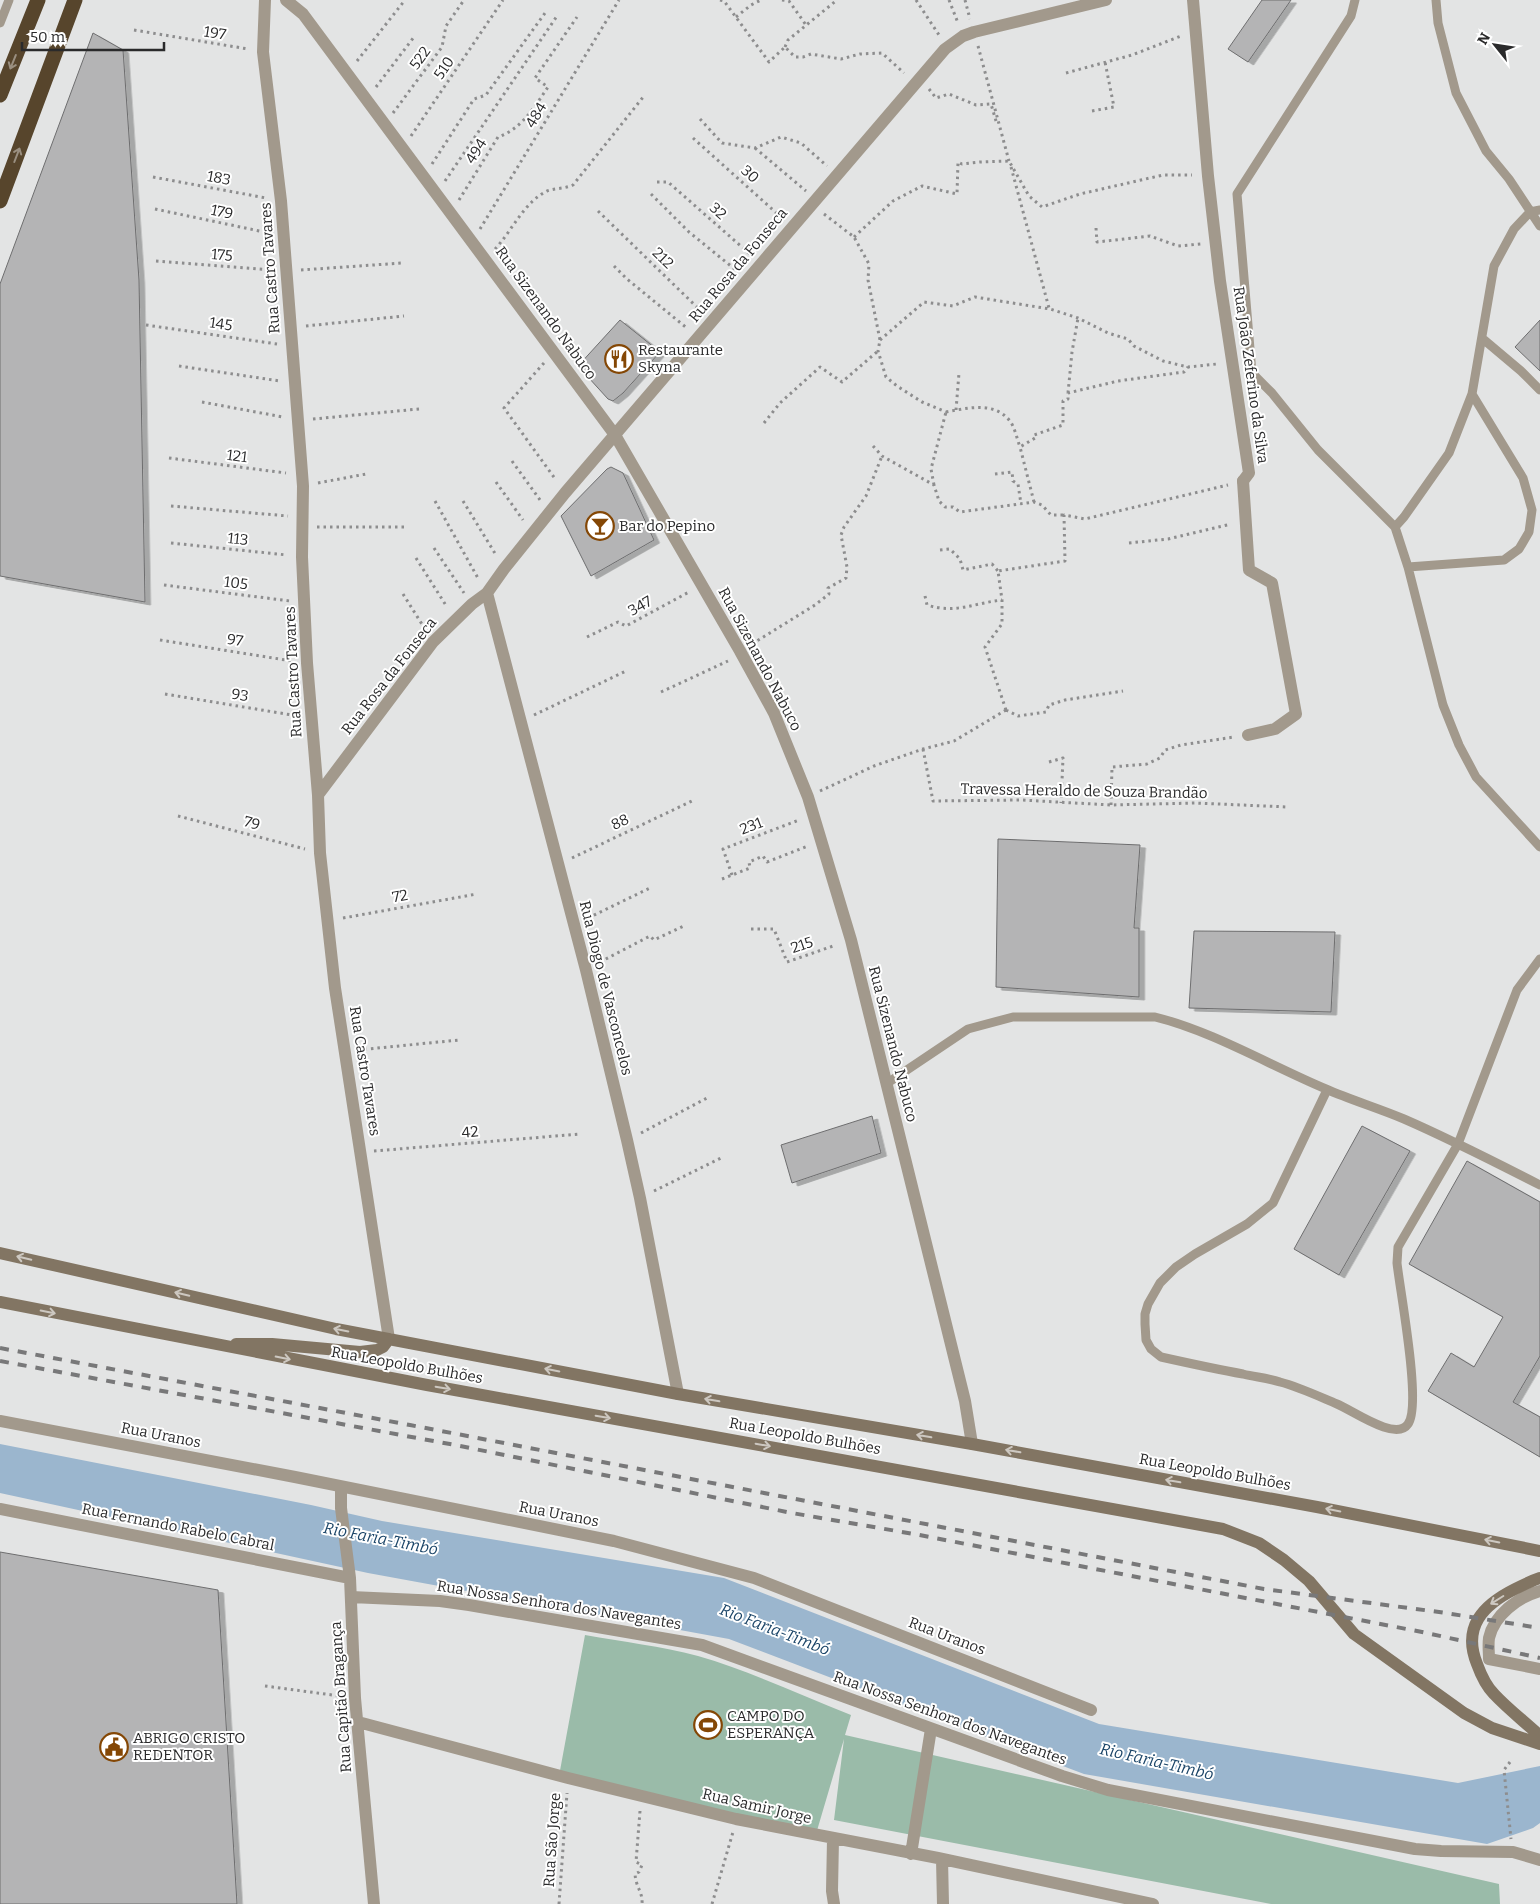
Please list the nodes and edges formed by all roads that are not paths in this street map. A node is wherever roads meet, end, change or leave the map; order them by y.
1 (9, 0) edge
2 (38, 0) edge
3 (75, 0) edge
4 (265, 0) edge
5 (286, 0) edge
6 (1106, 0) edge
7 (1192, 0) edge
8 (1355, 0) edge
9 (1436, 0) edge
10 (0, 23) edge
11 (0, 95) edge
12 (0, 201) edge
13 (1535, 211) edge
14 (1540, 226) edge
15 (1482, 339) junction
16 (1540, 390) edge
17 (1472, 394) junction
18 (615, 434) junction
19 (1395, 527) junction
20 (1408, 567) junction
21 (487, 594) junction
22 (1248, 735) road end
23 (318, 795) junction
24 (1540, 847) edge
25 (1540, 959) edge
26 (886, 1084) junction
27 (1327, 1090) junction
28 (1458, 1144) junction
29 (1540, 1185) edge
30 (0, 1253) edge
31 (0, 1302) edge
32 (389, 1339) junction
33 (218, 1346) junction
34 (678, 1394) junction
35 (0, 1421) edge
36 (972, 1444) junction
37 (341, 1487) junction
38 (0, 1509) edge
39 (1540, 1551) edge
40 (349, 1574) junction
41 (1540, 1578) edge
42 (1540, 1591) edge
43 (351, 1597) junction
44 (1540, 1669) edge
45 (1091, 1710) dead end
46 (358, 1722) junction
47 (930, 1729) junction
48 (1540, 1736) edge
49 (1540, 1744) edge
50 (832, 1839) junction
51 (911, 1854) junction
52 (942, 1860) junction
53 (1540, 1860) edge
54 (833, 1898) edge
55 (374, 1904) edge
56 (825, 1904) edge
57 (943, 1904) edge
58 (1153, 1904) edge

1 - 10 lane
2 -> 11 highway
12 -> 3 highway
4 - 23 street, Rua Castro Tavares
5 - 18 street, Rua Sizenando Nabuco
6 - 18 street, Rua Rosa da Fonseca
7 - 22 street, Rua João Zeferino da Silva
8 - 19 lane
9 - 13 lane
13 - 14 lane
13 - 15 lane
15 - 16 lane
15 - 17 lane
17 - 19 lane
17 - 20 lane
18 - 21 street, Rua Rosa da Fonseca
18 - 26 street, Rua Sizenando Nabuco
19 - 20 lane
20 - 24 lane
21 - 23 street, Rua Rosa da Fonseca
21 - 34 street, Rua Diogo de Vasconcelos
23 - 32 street, Rua Castro Tavares
25 - 28 lane
26 - 27 lane
26 - 36 street, Rua Sizenando Nabuco
27 - 28 lane
27 - 28 lane
28 - 29 lane
32 -> 30 main road, Rua Leopoldo Bulhões
31 -> 33 main road, Rua Leopoldo Bulhões
32 - 33 main road
34 -> 32 main road, Rua Leopoldo Bulhões
33 -> 49 main road, Rua Leopoldo Bulhões
36 -> 34 main road, Rua Leopoldo Bulhões
35 - 37 street, Rua Uranos
39 -> 36 main road, Rua Leopoldo Bulhões
37 - 40 street, Rua Capitão Bragança
37 - 45 street, Rua Uranos
38 - 40 street, Rua Fernando Rabelo Cabral
40 - 43 street, Rua Capitão Bragança
41 -> 48 main road
42 - 44 street
43 - 46 street, Rua Capitão Bragança
43 - 47 street, Rua Nossa Senhora dos Navegantes
46 - 50 street, Rua Samir Jorge
46 - 55 street, Rua Capitão Bragança
47 - 51 street
47 - 53 street, Rua Nossa Senhora dos Navegantes
50 - 51 street, Rua Samir Jorge
50 - 54 street
51 - 52 street, Rua Samir Jorge
52 - 57 street
52 - 58 street, Rua Samir Jorge
54 - 56 street

